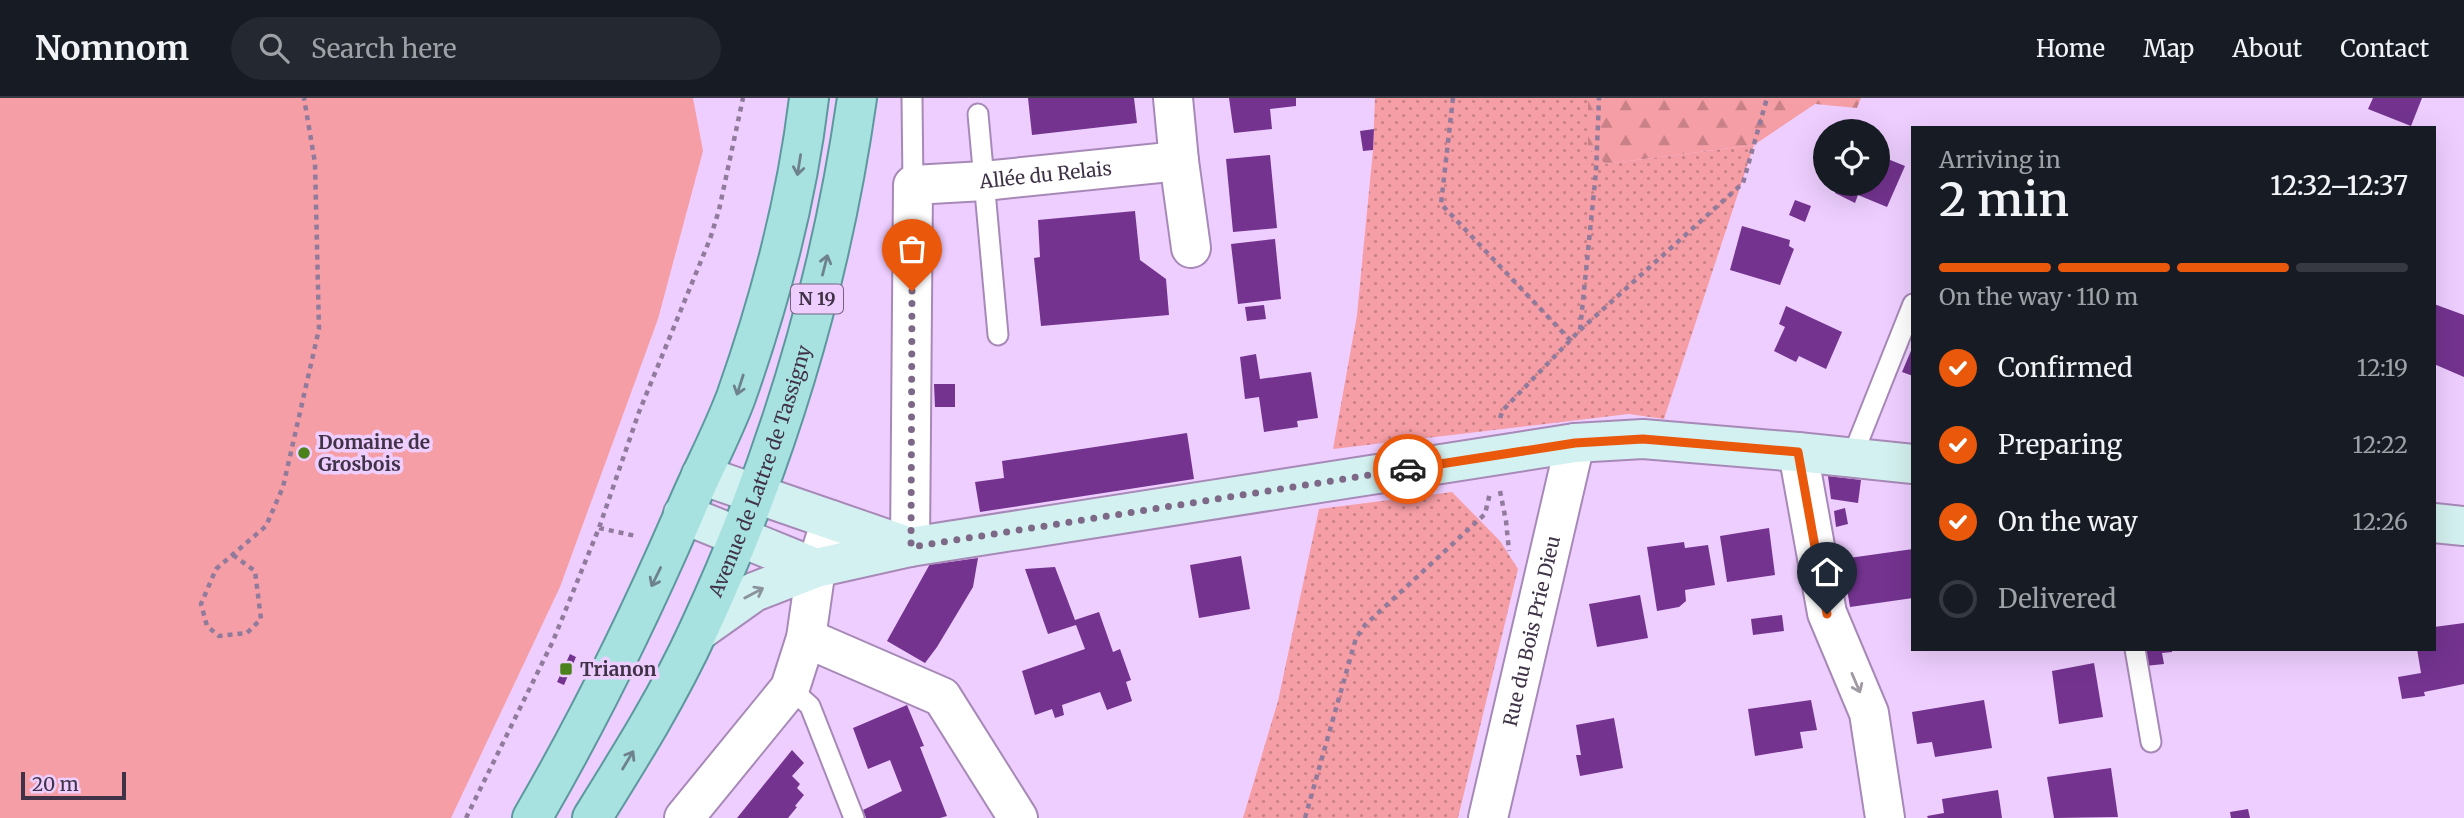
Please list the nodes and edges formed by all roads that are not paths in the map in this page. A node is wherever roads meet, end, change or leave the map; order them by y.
1 (809, 98) edge
2 (858, 98) edge
3 (912, 98) edge
4 (1173, 98) edge
5 (978, 114) dead end
6 (1179, 161) junction
7 (985, 181) junction
8 (913, 185) junction
9 (1191, 248) dead end
10 (1911, 309) edge
11 (998, 335) dead end
12 (1575, 443) junction
13 (1798, 452) junction
14 (1852, 457) junction
15 (1911, 464) edge
16 (701, 475) junction
17 (756, 494) junction
18 (683, 514) junction
19 (831, 520) junction
20 (2436, 523) edge
21 (2464, 526) edge
22 (738, 537) junction
23 (911, 547) junction
24 (816, 568) junction
25 (699, 631) junction
26 (806, 638) junction
27 (2135, 651) edge
28 (790, 688) junction
29 (2151, 743) dead end
30 (532, 818) edge
31 (592, 818) edge
32 (684, 818) edge
33 (854, 818) edge
34 (1018, 818) edge
35 (1488, 818) edge
36 (1885, 818) edge

1 -> 16 main road, N 19
17 -> 2 main road, Avenue de Lattre de Tassigny / N 19
3 - 8 lane
4 - 6 street
5 - 7 lane
6 - 7 street, Allée du Relais
6 - 9 street
7 - 8 street, Allée du Relais
7 - 11 lane
8 - 23 street
10 - 14 lane
12 - 13 street
12 - 23 street
12 - 35 street, Rue du Bois Prie Dieu
13 - 14 street
13 -> 36 street
14 - 15 street
16 - 17 street
16 - 18 main road, N 19
17 - 19 street
17 - 22 main road, Avenue de Lattre de Tassigny / N 19
18 - 22 street
18 -> 30 main road, N 19
19 - 23 street
19 - 24 street
20 - 21 street
22 - 24 street
22 - 25 main road, Avenue de Lattre de Tassigny / N 19
23 - 24 street
25 -> 24 street
24 - 26 street
31 -> 25 main road, Avenue de Lattre de Tassigny / N 19
26 - 28 street
26 - 34 street
27 - 29 lane
28 - 32 street
28 - 33 lane

